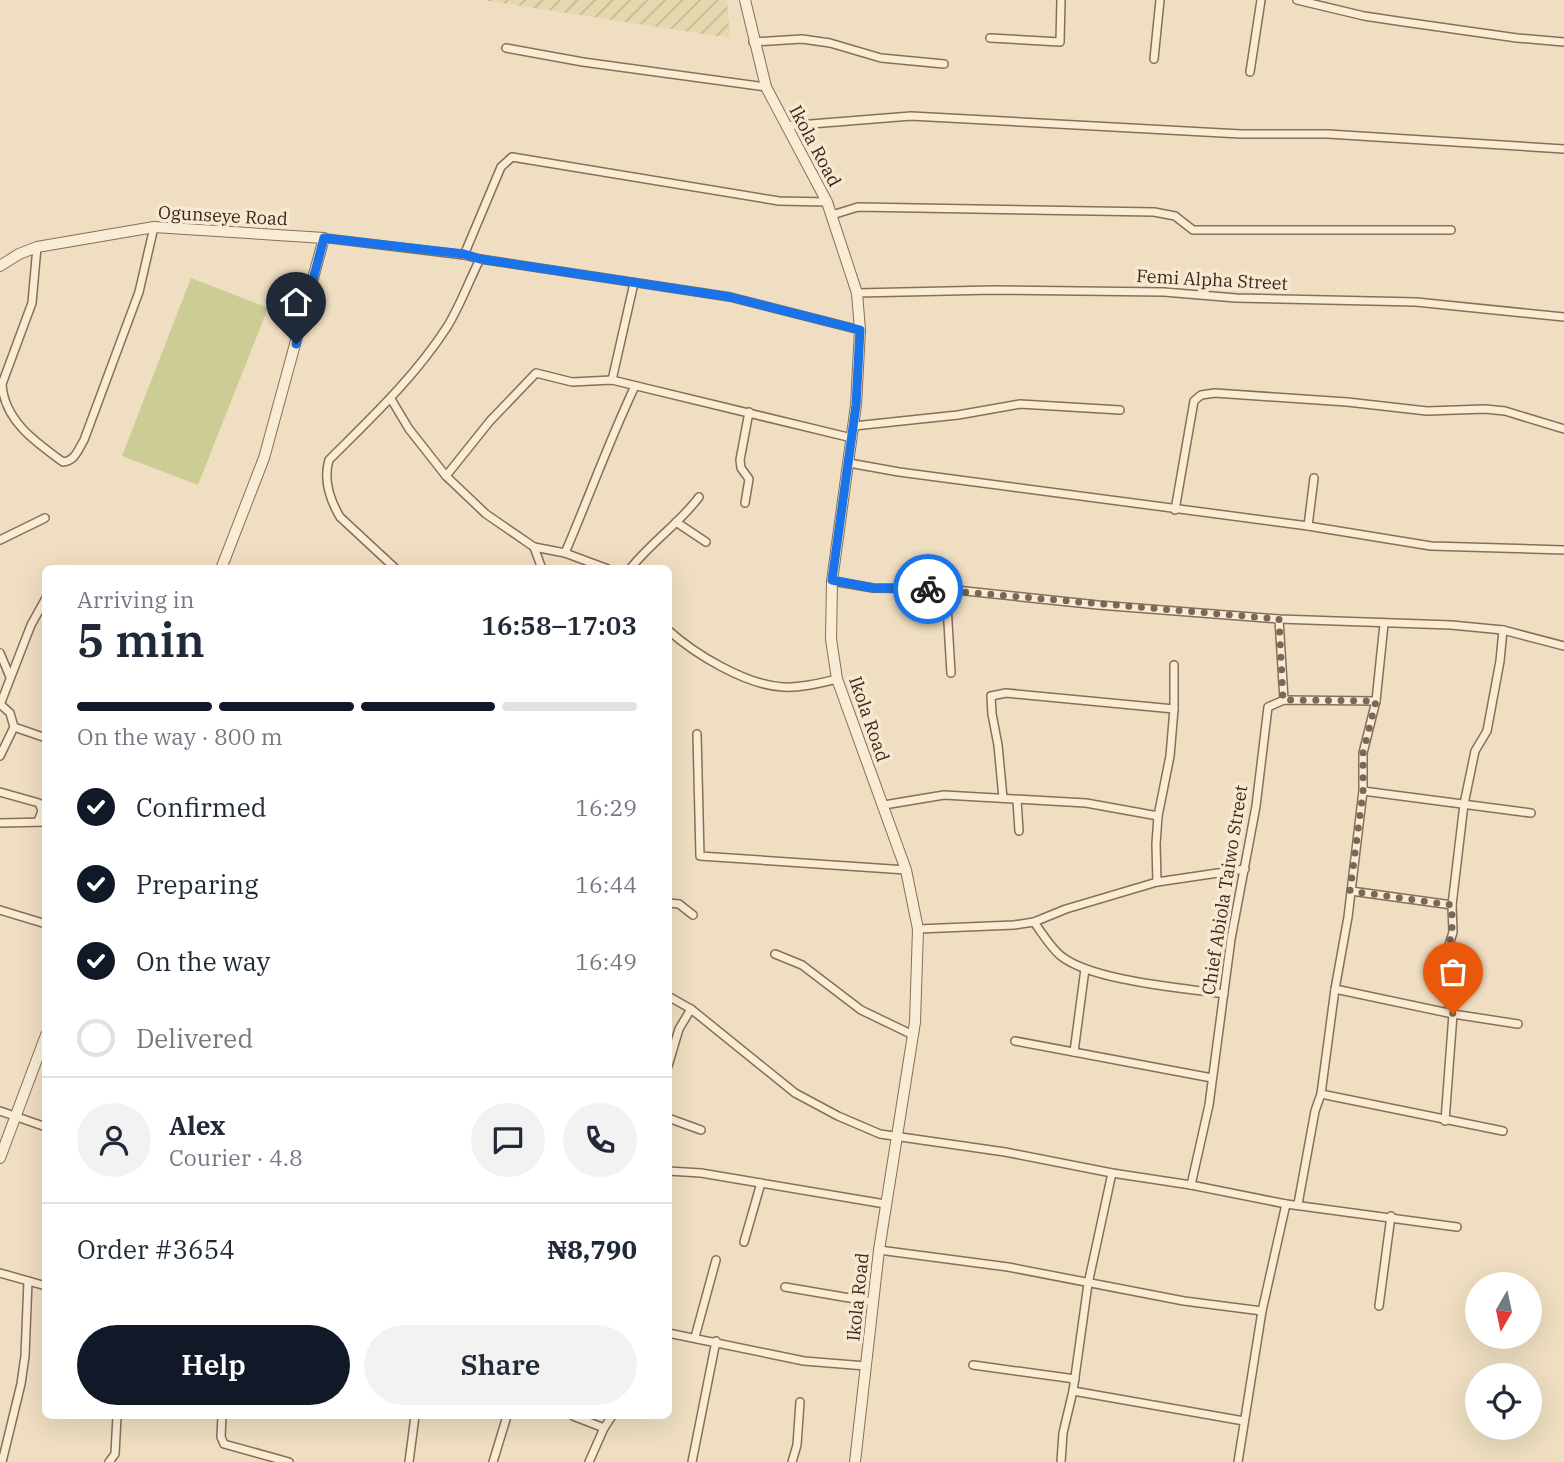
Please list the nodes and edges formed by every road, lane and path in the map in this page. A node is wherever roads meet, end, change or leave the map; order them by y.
1 (744, 0) edge
2 (1061, 0) edge
3 (1160, 0) edge
4 (1261, 0) edge
5 (1297, 0) edge
6 (990, 38) dead end
7 (753, 42) junction
8 (1564, 42) edge
9 (506, 48) dead end
10 (1154, 60) dead end
11 (944, 64) dead end
12 (1250, 72) dead end
13 (766, 86) junction
14 (786, 126) junction
15 (1564, 149) edge
16 (827, 202) junction
17 (832, 215) junction
18 (154, 227) junction
19 (1451, 230) dead end
20 (324, 238) junction
21 (37, 247) junction
22 (464, 254) junction
23 (480, 259) junction
24 (0, 266) edge
25 (634, 283) junction
26 (857, 293) junction
27 (1564, 317) edge
28 (860, 330) junction
29 (612, 380) junction
30 (635, 386) junction
31 (391, 398) junction
32 (1120, 410) dead end
33 (749, 412) junction
34 (854, 426) junction
35 (1564, 429) edge
36 (852, 438) junction
37 (849, 463) junction
38 (446, 476) junction
39 (1314, 478) dead end
40 (699, 496) dead end
41 (745, 503) dead end
42 (1175, 510) junction
43 (46, 518) dead end
44 (676, 522) junction
45 (1308, 526) junction
46 (0, 540) edge
47 (706, 542) dead end
48 (534, 547) junction
49 (1564, 550) edge
50 (565, 553) junction
51 (223, 565) edge
52 (392, 565) edge
53 (540, 565) edge
54 (597, 565) edge
55 (633, 565) edge
56 (832, 580) junction
57 (946, 589) junction
58 (42, 605) edge
59 (1279, 619) junction
60 (1384, 624) junction
61 (1503, 630) junction
62 (672, 633) edge
63 (1564, 646) edge
64 (0, 653) edge
65 (1174, 666) dead end
66 (951, 673) dead end
67 (10, 677) junction
68 (837, 679) junction
69 (1283, 700) junction
70 (1376, 701) junction
71 (0, 704) edge
72 (1174, 709) junction
73 (15, 727) junction
74 (697, 734) dead end
75 (42, 737) edge
76 (0, 756) edge
77 (0, 792) edge
78 (1363, 792) junction
79 (1003, 798) junction
80 (1017, 800) junction
81 (1464, 804) junction
82 (884, 805) junction
83 (1531, 813) dead end
84 (1158, 816) junction
85 (42, 821) edge
86 (0, 824) edge
87 (1018, 831) dead end
88 (1245, 869) junction
89 (906, 870) junction
90 (1157, 883) junction
91 (1350, 891) junction
92 (672, 902) edge
93 (1452, 905) junction
94 (0, 910) edge
95 (693, 915) dead end
96 (1034, 922) junction
97 (42, 923) edge
98 (918, 929) junction
99 (775, 954) dead end
100 (1085, 969) junction
101 (1335, 989) junction
102 (1224, 993) junction
103 (672, 998) edge
104 (691, 1009) junction
105 (1453, 1014) junction
106 (1518, 1024) dead end
107 (913, 1035) junction
108 (1015, 1041) dead end
109 (42, 1045) edge
110 (672, 1051) edge
111 (1074, 1052) junction
112 (1212, 1078) junction
113 (1321, 1094) junction
114 (0, 1111) edge
115 (15, 1116) junction
116 (672, 1119) edge
117 (1445, 1121) junction
118 (42, 1126) edge
119 (701, 1130) dead end
120 (1503, 1132) dead end
121 (896, 1135) junction
122 (0, 1158) edge
123 (672, 1171) edge
124 (1112, 1174) junction
125 (761, 1183) junction
126 (1191, 1185) junction
127 (1286, 1204) junction
128 (1298, 1204) junction
129 (885, 1205) junction
130 (1391, 1216) junction
131 (1457, 1227) dead end
132 (744, 1242) dead end
133 (879, 1250) junction
134 (716, 1259) dead end
135 (0, 1273) edge
136 (28, 1282) junction
137 (1088, 1284) junction
138 (42, 1285) edge
139 (785, 1287) dead end
140 (873, 1302) junction
141 (1379, 1306) dead end
142 (1262, 1311) junction
143 (672, 1334) edge
144 (695, 1337) junction
145 (716, 1341) junction
146 (973, 1365) dead end
147 (866, 1366) junction
148 (1075, 1379) junction
149 (1073, 1391) junction
150 (800, 1402) dead end
151 (117, 1419) edge
152 (222, 1419) edge
153 (415, 1419) edge
154 (507, 1419) edge
155 (581, 1419) edge
156 (610, 1419) edge
157 (1244, 1421) junction
158 (604, 1428) junction
159 (2, 1462) edge
160 (110, 1462) edge
161 (289, 1462) edge
162 (409, 1462) edge
163 (493, 1462) edge
164 (589, 1462) edge
165 (692, 1462) edge
166 (792, 1462) edge
167 (855, 1462) edge
168 (1061, 1462) edge
169 (1238, 1462) edge

1 - 7 street, Ikola Road
2 - 6 street
3 - 10 street
4 - 12 street
5 - 8 street
7 - 11 street
7 - 13 street, Ikola Road
9 - 13 street
13 - 14 street, Ikola Road
14 - 15 street
14 - 16 street, Ikola Road
16 - 17 street, Ikola Road
16 - 22 street
17 - 19 street
17 - 26 street, Ikola Road
18 - 20 street, Ogunseye Road
18 - 21 street, Ogunseye Road
18 - 21 street
20 - 22 street
20 - 51 street
21 - 24 street, Ogunseye Road
22 - 23 street
23 - 25 street
23 - 31 street
25 - 28 street
25 - 29 street
26 - 27 street, Femi Alpha Street
26 - 28 street, Ikola Road
28 - 34 street, Ikola Road
29 - 30 street
29 - 38 street
30 - 33 street
30 - 50 street
31 - 38 street
31 - 52 street
32 - 34 street
33 - 36 street
33 - 41 street
34 - 36 street, Ikola Road
35 - 42 street
36 - 37 street, Ikola Road
37 - 42 street
37 - 56 street, Ikola Road
38 - 48 street
39 - 45 street
40 - 44 street
42 - 45 street
43 - 46 street
44 - 47 street
44 - 55 street
45 - 49 street
48 - 50 street
48 - 53 street
50 - 54 street
56 - 57 street
56 - 68 street, Ikola Road
57 - 59 street
57 - 66 street
58 - 67 street
59 - 60 street
59 - 69 street
60 - 61 street
60 - 70 street
61 - 63 street
61 - 81 street
62 - 68 street
64 - 67 street
65 - 72 street
67 - 71 street
68 - 82 street, Ikola Road
69 - 70 street
69 - 88 street, Chief Abiola Taiwo Street
70 - 78 street
71 - 73 street
72 - 79 street
72 - 84 street
73 - 75 street
73 - 76 street
74 - 89 street
77 - 85 street
78 - 81 street
78 - 91 street
79 - 80 street
79 - 82 street
80 - 84 street
80 - 87 street
81 - 83 street
81 - 93 street
82 - 89 street, Ikola Road
84 - 90 street
85 - 86 street
88 - 90 street
88 - 102 street, Chief Abiola Taiwo Street
89 - 98 street, Ikola Road
90 - 96 street
91 - 93 street
91 - 101 street
92 - 95 street
93 - 105 street
94 - 97 street
96 - 98 street
96 - 100 street
98 - 107 street, Ikola Road
99 - 107 street
100 - 102 street
100 - 111 street
101 - 105 street
101 - 113 street
102 - 112 street, Chief Abiola Taiwo Street
103 - 104 street
104 - 110 street
104 - 121 street
105 - 106 street
105 - 117 street
107 - 121 street, Ikola Road
108 - 111 street
109 - 115 street
111 - 112 street
112 - 126 street, Chief Abiola Taiwo Street
113 - 117 street
113 - 128 street
114 - 115 street
115 - 118 street
115 - 122 street
116 - 119 street
117 - 120 street
121 - 124 street
121 - 129 street, Ikola Road
123 - 125 street
124 - 126 street
124 - 137 street
125 - 129 street
125 - 132 street
126 - 127 street
127 - 128 street
127 - 142 street
128 - 130 street
129 - 133 street, Ikola Road
130 - 131 street
130 - 141 street
133 - 137 street
133 - 140 street, Ikola Road
134 - 144 street
135 - 136 street
136 - 138 street
136 - 159 street
137 - 142 street
137 - 148 street
139 - 140 street
140 - 147 street, Ikola Road
142 - 157 street
143 - 144 street
144 - 145 street
145 - 147 street
145 - 165 street
146 - 148 street
147 - 167 street, Ikola Road
148 - 149 street
149 - 157 street
149 - 168 street
150 - 166 street
151 - 160 street
152 - 161 street
153 - 162 street
154 - 163 street
155 - 158 street
156 - 158 street
157 - 169 street
158 - 164 street

